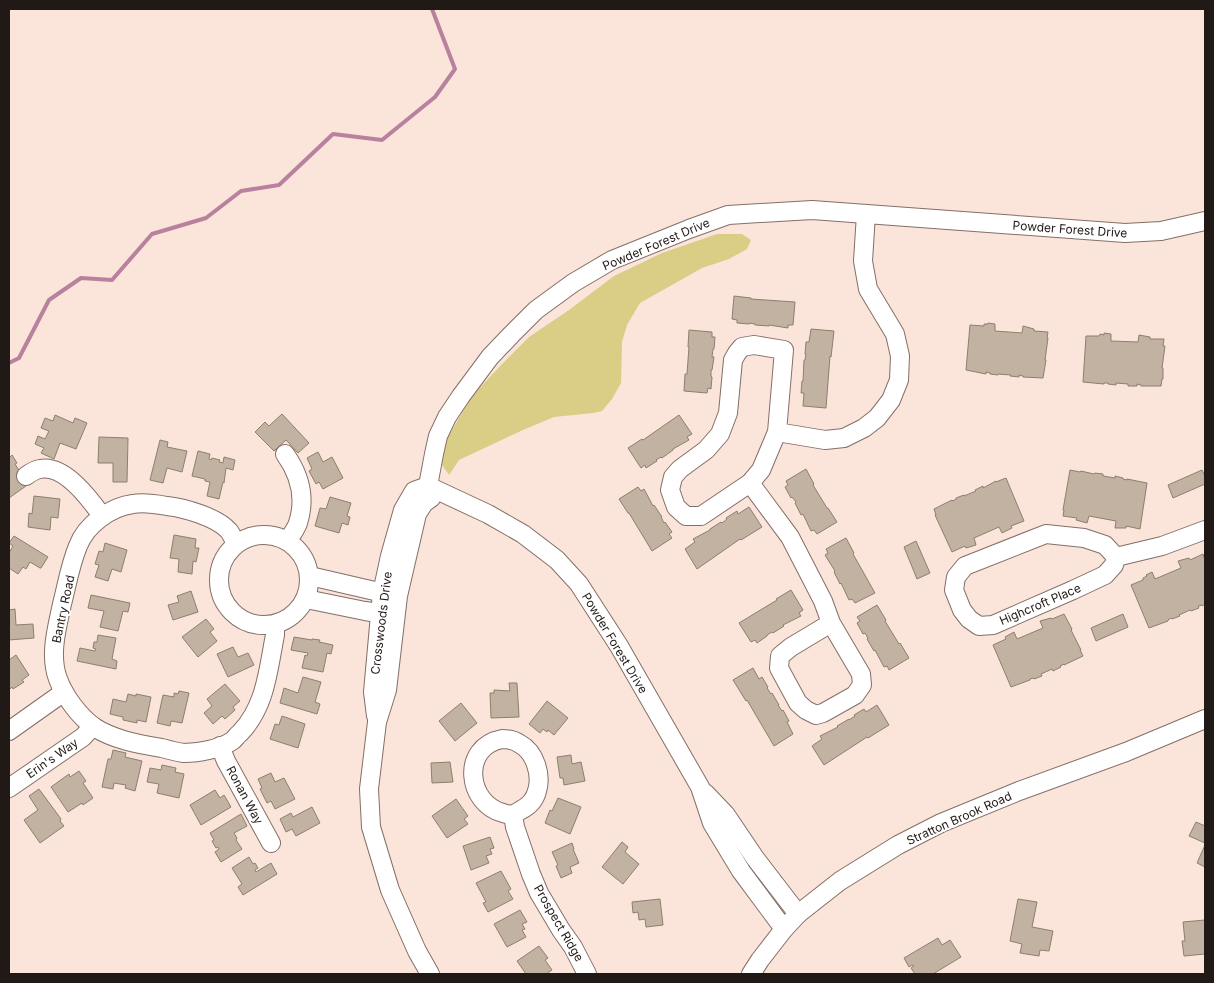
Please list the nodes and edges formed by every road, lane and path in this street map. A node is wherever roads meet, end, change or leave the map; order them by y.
1 (866, 214) junction
2 (1205, 221) edge
3 (777, 432) junction
4 (285, 454) dead end
5 (26, 476) dead end
6 (750, 483) junction
7 (428, 486) junction
8 (102, 516) junction
9 (1205, 530) edge
10 (288, 541) junction
11 (236, 544) junction
12 (1116, 557) junction
13 (310, 576) junction
14 (390, 594) junction
15 (306, 599) junction
16 (388, 615) junction
17 (831, 623) junction
18 (275, 625) junction
19 (64, 692) junction
20 (1205, 719) edge
21 (93, 726) junction
22 (9, 732) edge
23 (220, 746) junction
24 (700, 787) junction
25 (9, 788) edge
26 (513, 815) junction
27 (271, 843) dead end
28 (798, 914) junction
29 (784, 930) junction
30 (430, 974) edge
31 (588, 974) edge
32 (752, 974) edge

1 - 2 street, Powder Forest Drive
1 - 3 street
1 - 7 street, Powder Forest Drive
3 - 6 street
3 - 6 street
4 - 10 street
5 - 8 street
6 - 17 street
7 - 14 street, Crosswoods Drive
7 - 24 street, Powder Forest Drive
8 - 11 street, Bantry Road
8 - 19 street, Bantry Road
9 - 12 street
10 - 11 street
10 - 13 street
11 - 18 street
12 - 12 street, Highcroft Place
13 - 14 street
13 - 15 street
14 - 16 street, Crosswoods Drive
15 - 16 street
15 - 18 street
16 - 30 street, Crosswoods Drive
17 - 17 street
18 - 23 street, Bantry Road
19 - 21 street, Bantry Road
19 - 22 street
20 - 28 street, Stratton Brook Road
21 - 23 street, Bantry Road
21 - 25 street, Erin's Way
23 - 27 street, Ronan Way
24 - 28 street, Powder Forest Drive
24 - 29 street, Powder Forest Drive
26 - 26 street
26 - 31 street, Prospect Ridge
28 - 29 street, Stratton Brook Road
29 - 32 street, Stratton Brook Road

